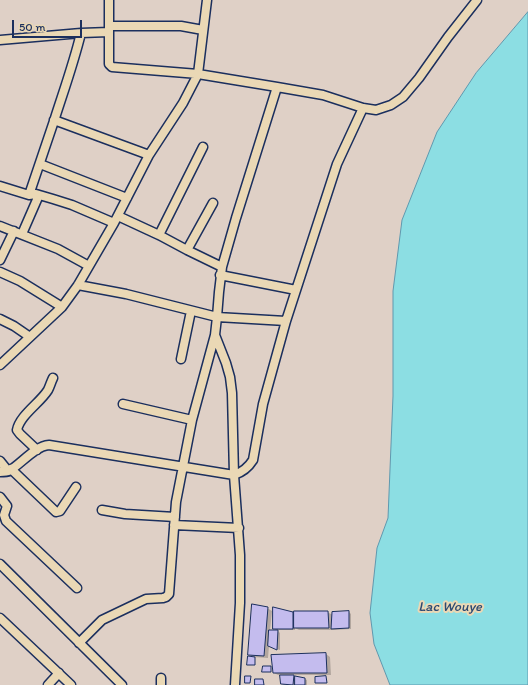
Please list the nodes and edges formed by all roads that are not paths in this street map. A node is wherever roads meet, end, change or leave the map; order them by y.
1 (109, 0) edge
2 (207, 0) edge
3 (477, 0) edge
4 (109, 29) junction
5 (203, 30) junction
6 (82, 33) junction
7 (0, 40) edge
8 (198, 74) junction
9 (277, 87) junction
10 (363, 108) junction
11 (54, 120) junction
12 (203, 147) dead end
13 (150, 155) junction
14 (40, 164) junction
15 (0, 186) edge
16 (29, 195) junction
17 (39, 195) junction
18 (127, 198) junction
19 (213, 203) dead end
20 (116, 220) junction
21 (0, 226) edge
22 (18, 233) junction
23 (159, 235) junction
24 (187, 250) junction
25 (0, 260) edge
26 (89, 266) junction
27 (221, 271) junction
28 (0, 272) edge
29 (78, 285) junction
30 (296, 290) junction
31 (62, 307) junction
32 (191, 311) junction
33 (217, 317) junction
34 (0, 319) edge
35 (286, 321) junction
36 (215, 335) junction
37 (30, 337) junction
38 (181, 359) dead end
39 (0, 365) edge
40 (53, 378) dead end
41 (123, 404) dead end
42 (192, 420) junction
43 (37, 450) junction
44 (0, 461) edge
45 (182, 467) junction
46 (6, 471) edge
47 (234, 475) junction
48 (76, 487) dead end
49 (0, 497) edge
50 (102, 510) dead end
51 (174, 521) junction
52 (238, 528) junction
53 (0, 564) edge
54 (77, 588) dead end
55 (0, 618) edge
56 (79, 643) junction
57 (59, 673) junction
58 (48, 685) edge
59 (71, 685) edge
60 (122, 685) edge
61 (235, 685) edge

1 - 4 street
2 - 5 street
3 - 10 street
4 - 5 street
4 - 6 street
4 - 8 street
5 - 8 street
6 - 7 street
6 - 11 street
8 - 9 street
8 - 13 street
9 - 10 street
9 - 27 street
10 - 30 street
11 - 13 street
11 - 14 street
12 - 23 street
13 - 18 street
14 - 16 street
14 - 18 street
15 - 16 street
16 - 17 street
17 - 20 street
17 - 22 street
18 - 20 street
19 - 24 street
20 - 23 street
20 - 26 street
21 - 22 street
22 - 25 street
22 - 26 street
23 - 24 street
24 - 27 street
26 - 29 street
27 - 30 street
27 - 33 street
28 - 31 street
29 - 31 street
29 - 32 street
30 - 35 street
31 - 37 street
32 - 33 street
32 - 38 street
33 - 35 street
33 - 36 street
34 - 37 street
35 - 47 street
36 - 42 street
36 - 47 street
37 - 39 street
40 - 43 street
41 - 42 street
42 - 45 street
43 - 45 street
43 - 46 street
44 - 46 street
45 - 47 street
45 - 51 street
46 - 48 street
47 - 52 street
49 - 54 street
50 - 51 street
51 - 52 street
51 - 56 street
52 - 61 street
53 - 56 street
55 - 57 street
56 - 60 street
57 - 58 street
57 - 59 street

